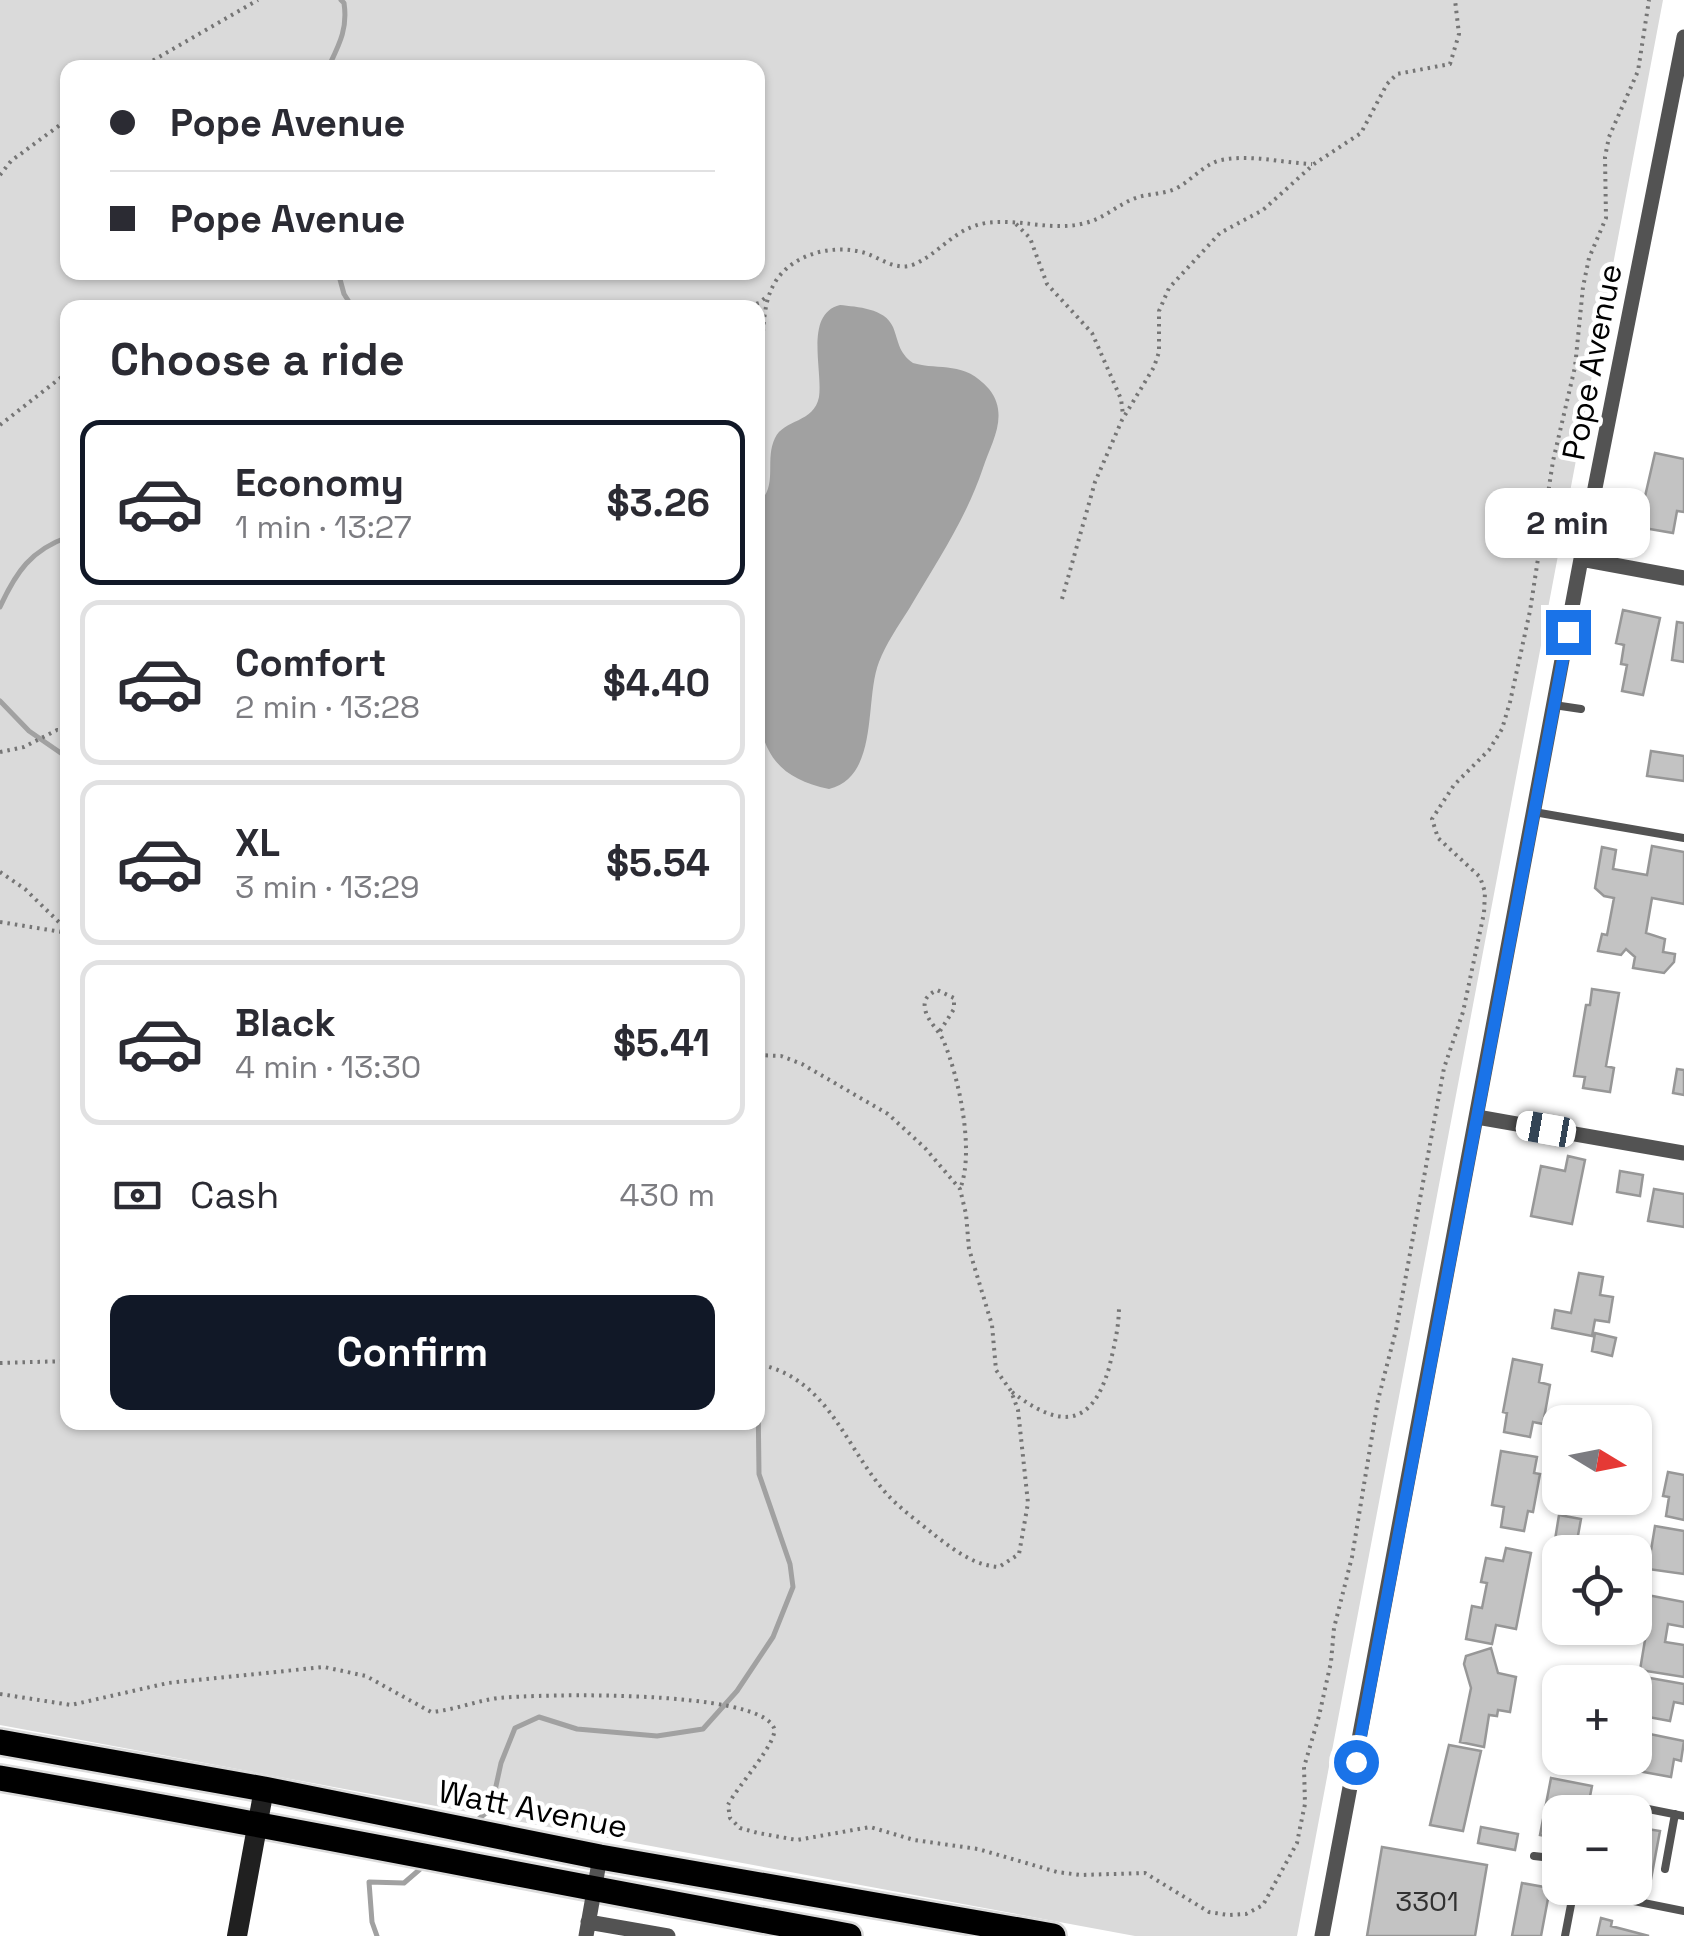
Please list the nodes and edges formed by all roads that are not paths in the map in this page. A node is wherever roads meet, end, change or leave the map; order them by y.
1 (1684, 37) edge
2 (1581, 558) junction
3 (1684, 578) edge
4 (1554, 705) junction
5 (1581, 709) dead end
6 (1534, 812) junction
7 (1684, 838) edge
8 (1477, 1117) junction
9 (1684, 1153) edge
10 (0, 1742) edge
11 (0, 1778) edge
12 (264, 1789) junction
13 (1652, 1810) edge
14 (1679, 1815) edge
15 (258, 1823) junction
16 (1534, 1856) dead end
17 (600, 1857) junction
18 (1542, 1857) edge
19 (1665, 1869) dead end
20 (594, 1890) junction
21 (1652, 1904) edge
22 (1571, 1905) edge
23 (1684, 1911) edge
24 (587, 1929) edge
25 (237, 1936) edge
26 (668, 1936) edge
27 (849, 1936) edge
28 (1054, 1936) edge
29 (1322, 1936) edge
30 (1565, 1936) edge

1 - 2 street, Pope Avenue
2 - 3 street
2 - 4 street, Pope Avenue
4 - 5 lane
4 - 6 street, Pope Avenue
6 - 7 lane
6 - 8 street, Pope Avenue
8 - 9 street
8 - 29 street, Pope Avenue
10 - 12 main road, Watt Avenue
11 - 15 main road, Watt Avenue
12 - 15 street
12 - 17 main road, Watt Avenue
13 - 14 lane
14 - 19 lane
15 - 20 main road, Watt Avenue
15 - 25 street
16 - 18 lane
17 - 20 street
17 - 28 main road, Watt Avenue
20 - 24 street
20 - 27 main road, Watt Avenue
21 - 23 lane
22 - 30 lane
24 - 26 street

